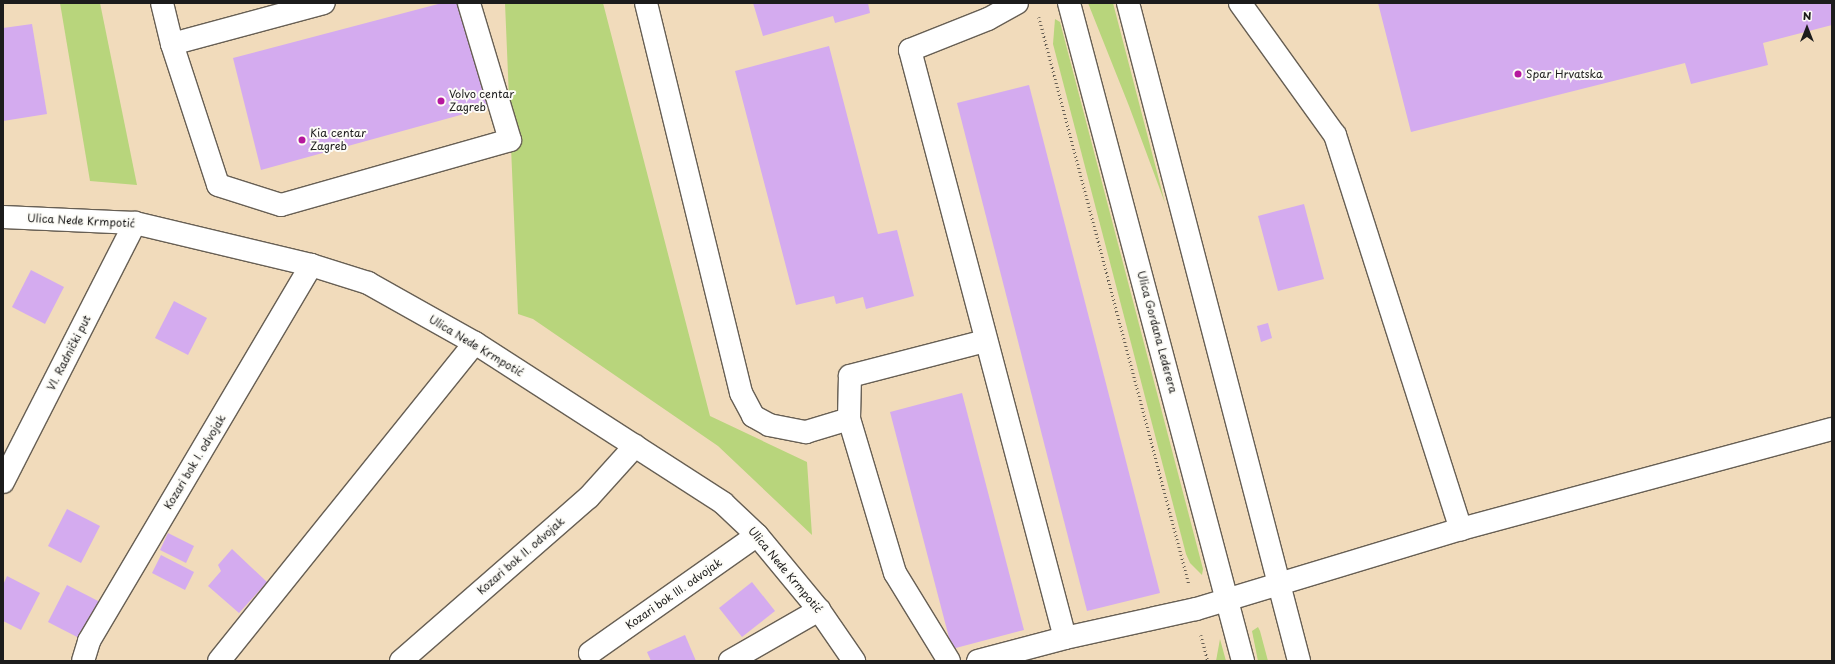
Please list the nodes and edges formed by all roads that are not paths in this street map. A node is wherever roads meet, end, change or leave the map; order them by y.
1 (162, 3) edge
2 (324, 3) edge
3 (470, 3) edge
4 (646, 3) edge
5 (1017, 3) edge
6 (1069, 3) edge
7 (1128, 3) edge
8 (1240, 3) edge
9 (985, 11) edge
10 (172, 44) junction
11 (3, 216) edge
12 (135, 223) junction
13 (311, 265) junction
14 (985, 341) junction
15 (475, 343) junction
16 (849, 419) junction
17 (1832, 429) edge
18 (635, 446) junction
19 (3, 482) edge
20 (1461, 529) junction
21 (757, 535) junction
22 (1278, 583) junction
23 (1227, 599) junction
24 (819, 610) junction
25 (1066, 638) junction
26 (590, 653) dead end
27 (83, 661) edge
28 (219, 661) edge
29 (401, 661) edge
30 (730, 661) edge
31 (854, 661) edge
32 (949, 661) edge
33 (978, 661) edge
34 (1243, 661) edge
35 (1299, 661) edge

1 - 10 street
2 - 10 street
3 - 10 street
4 - 16 street
5 - 9 street
6 - 23 street, Ulica Gordana Lederera
7 - 22 street
8 - 20 street
9 - 14 street
11 - 12 street, Ulica Nede Krmpotić
12 - 13 street, Ulica Nede Krmpotić
12 - 19 street, VI. Radnički put
13 - 15 street, Ulica Nede Krmpotić
13 - 27 street, Kozari bok I. odvojak
14 - 16 street
14 - 25 street
15 - 18 street, Ulica Nede Krmpotić
15 - 28 street
16 - 32 street
17 - 20 street
18 - 21 street, Ulica Nede Krmpotić
18 - 29 street, Kozari bok II. odvojak
20 - 22 street
21 - 24 street, Ulica Nede Krmpotić
21 - 26 street, Kozari bok III. odvojak
22 - 23 street
22 - 35 street
23 - 25 street
23 - 34 street, Ulica Gordana Lederera
24 - 30 street
24 - 31 street, Ulica Nede Krmpotić
25 - 33 street

